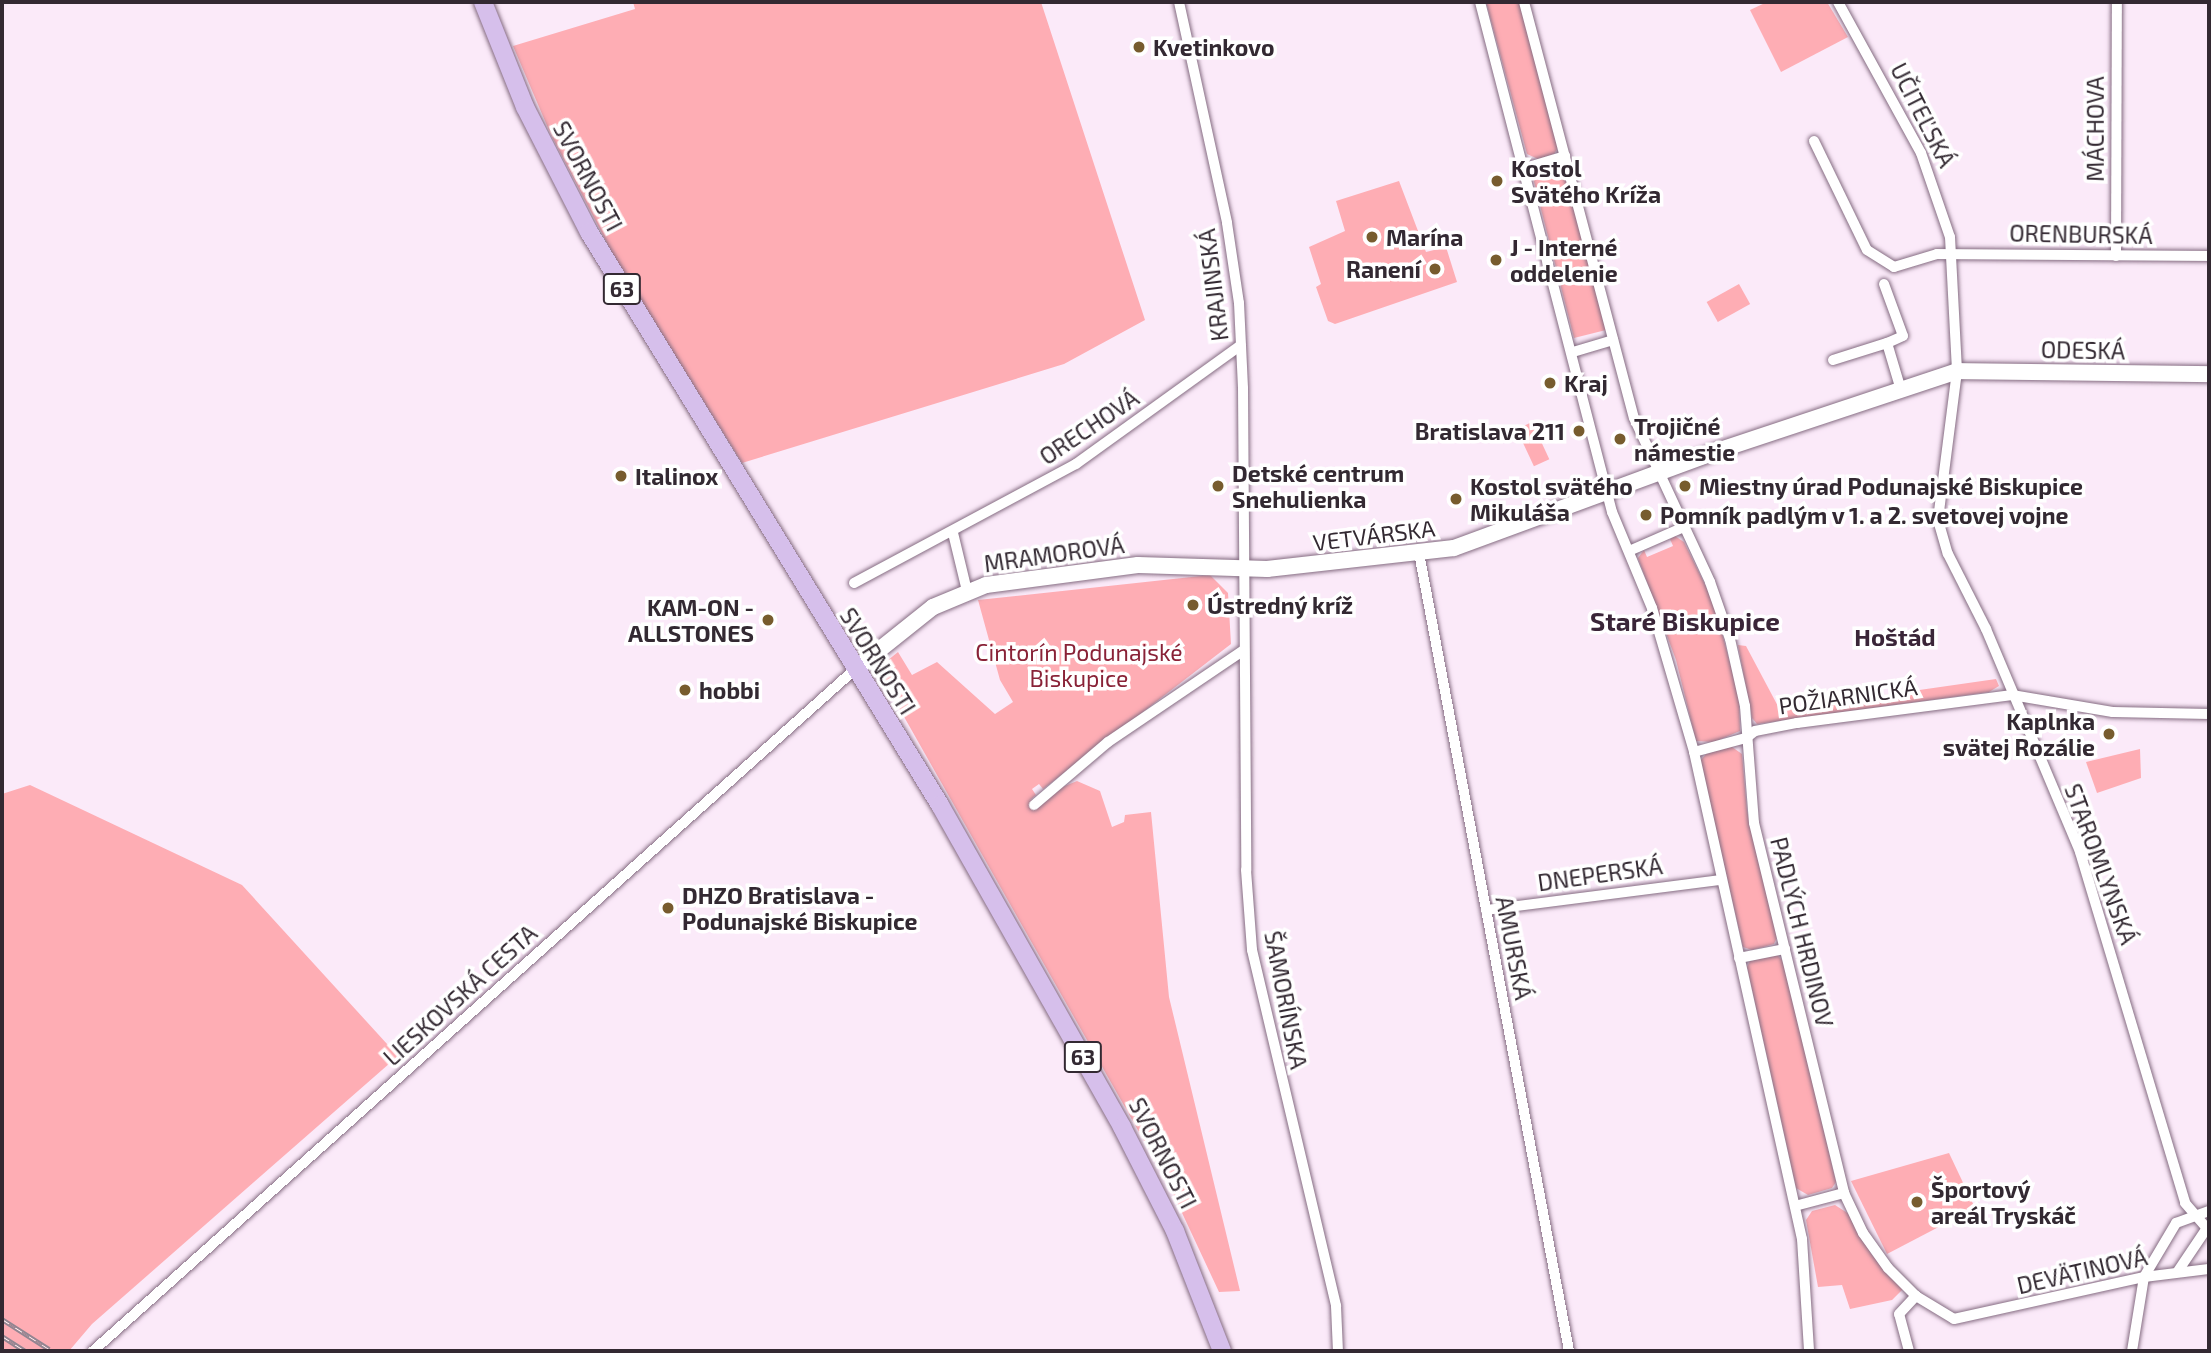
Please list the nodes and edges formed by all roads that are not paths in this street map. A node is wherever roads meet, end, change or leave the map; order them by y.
1 (483, 2) edge
2 (1179, 2) edge
3 (1480, 2) edge
4 (1524, 2) edge
5 (1838, 2) edge
6 (2117, 2) edge
7 (1814, 141) dead end
8 (1566, 156) junction
9 (1525, 168) junction
10 (1952, 254) junction
11 (2116, 256) junction
12 (2209, 256) edge
13 (1884, 284) dead end
14 (1612, 340) junction
15 (1887, 343) junction
16 (1241, 345) junction
17 (1573, 352) junction
18 (1833, 360) dead end
19 (1956, 371) junction
20 (2209, 374) edge
21 (1901, 390) junction
22 (1658, 475) junction
23 (1609, 494) junction
24 (1684, 527) junction
25 (953, 533) junction
26 (1629, 551) junction
27 (1419, 553) junction
28 (1245, 568) junction
29 (854, 583) dead end
30 (967, 591) junction
31 (1244, 650) junction
32 (854, 670) junction
33 (2012, 695) junction
34 (2209, 714) edge
35 (1746, 738) junction
36 (1694, 752) junction
37 (1034, 805) dead end
38 (1720, 880) junction
39 (1486, 911) junction
40 (1785, 949) junction
41 (1739, 958) junction
42 (1844, 1193) junction
43 (1795, 1206) junction
44 (2209, 1211) edge
45 (2193, 1215) junction
46 (2208, 1230) edge
47 (2209, 1269) edge
48 (2178, 1271) junction
49 (2144, 1277) junction
50 (1916, 1296) junction
51 (1945, 1317) joint
52 (93, 1351) edge
53 (1223, 1351) edge
54 (1338, 1351) edge
55 (1569, 1351) edge
56 (1809, 1351) edge
57 (1909, 1351) edge
58 (2132, 1351) edge

1 - 32 main road, SVORNOSTI / 63
2 - 16 street, KRAJINSKÁ
3 - 9 street
4 - 8 street
5 - 10 street, UČITEĽSKÁ
6 - 11 street, MÁCHOVA
7 - 10 street
8 - 9 street
8 - 14 street
9 - 17 street
10 - 11 street, ORENBURSKÁ
10 - 19 street, UČITEĽSKÁ
11 - 12 street, ORENBURSKÁ
13 - 15 street
14 - 17 street
14 - 22 street
15 - 18 street
15 - 21 street
16 - 25 street, ORECHOVÁ
16 - 28 street, KRAJINSKÁ
17 - 23 street
19 - 20 street, ODESKÁ
19 - 21 street, VETVÁRSKA
19 - 33 street, STAROMLYNSKÁ
21 - 22 street, VETVÁRSKA
22 - 23 street, VETVÁRSKA
22 - 24 street
23 - 26 street
23 - 27 street, VETVÁRSKA
24 - 26 street
24 - 35 street, PADLÝCH HRDINOV
25 - 29 street, ORECHOVÁ
25 - 30 street
26 - 36 street
27 - 28 street, VETVÁRSKA
27 - 39 street, AMURSKÁ
28 - 30 street, MRAMOROVÁ
28 - 31 street, ŠAMORÍNSKA
30 - 32 street, MRAMOROVÁ
31 - 37 street
31 - 54 street, ŠAMORÍNSKA
32 - 52 street, LIESKOVSKÁ CESTA
32 - 53 main road, SVORNOSTI / 63
33 - 34 street, POŽIARNICKÁ
33 - 35 street, POŽIARNICKÁ
33 - 45 street, STAROMLYNSKÁ
35 - 36 street, POŽIARNICKÁ
35 - 40 street, PADLÝCH HRDINOV
36 - 38 street
38 - 39 street, DNEPERSKÁ
38 - 41 street
39 - 55 street, AMURSKÁ
40 - 41 street
40 - 42 street, PADLÝCH HRDINOV
41 - 43 street
42 - 43 street
42 - 50 street, PADLÝCH HRDINOV
43 - 56 street
44 - 45 street
45 - 46 street
45 - 49 street
46 - 48 street, DEVÄTINOVÁ
47 - 48 street
48 - 49 street, DEVÄTINOVÁ
49 - 51 street, DEVÄTINOVÁ
49 - 58 street
50 - 51 street, PADLÝCH HRDINOV
50 - 57 street

